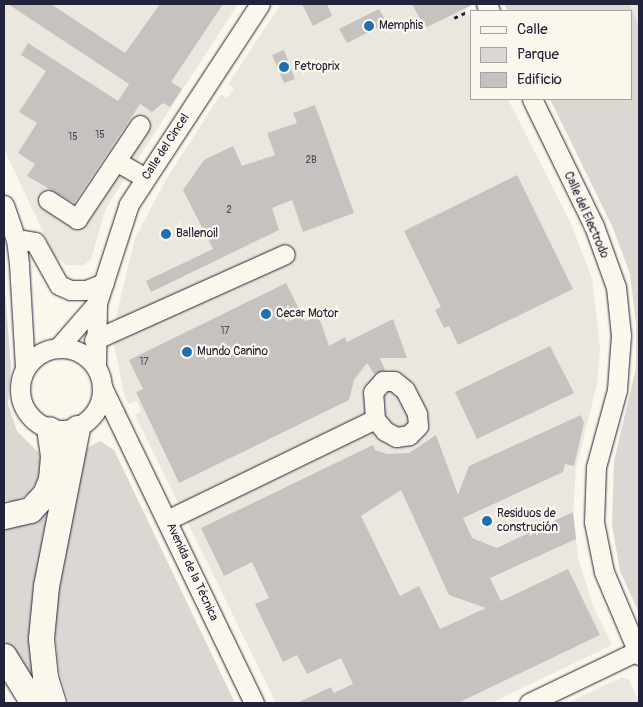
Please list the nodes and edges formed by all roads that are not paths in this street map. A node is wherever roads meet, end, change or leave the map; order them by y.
1 (260, 4) edge
2 (532, 100) edge
3 (140, 125) dead end
4 (116, 161) junction
5 (145, 178) junction
6 (48, 200) dead end
7 (4, 205) edge
8 (16, 239) junction
9 (285, 254) dead end
10 (104, 283) junction
11 (98, 303) junction
12 (94, 340) junction
13 (58, 348) junction
14 (96, 367) junction
15 (25, 368) junction
16 (102, 387) junction
17 (374, 418) dead end
18 (84, 423) junction
19 (49, 429) junction
20 (129, 442) junction
21 (4, 516) edge
22 (167, 520) junction
23 (638, 653) edge
24 (4, 656) edge
25 (33, 703) edge
26 (53, 703) edge
27 (254, 703) edge
28 (529, 703) edge

1 - 5 street, Calle del Cincel
2 - 23 street, Calle del Electrodo
3 - 4 street
4 - 5 street
4 - 6 street
5 - 10 street, Calle del Cincel
7 - 8 street
8 - 10 street
8 - 15 street
9 - 12 street
10 - 11 street, Calle del Cincel
11 - 12 street
11 - 13 street
12 - 14 street
13 - 14 street
13 - 15 street
14 - 16 street
15 - 19 street
16 - 18 street
16 - 20 street, Avenida de la Técnica
17 - 22 street
18 - 19 street
18 - 20 street
18 - 26 main road
19 - 21 main road
20 - 22 street, Avenida de la Técnica
22 - 27 street, Avenida de la Técnica
23 - 28 street
24 - 25 main road

